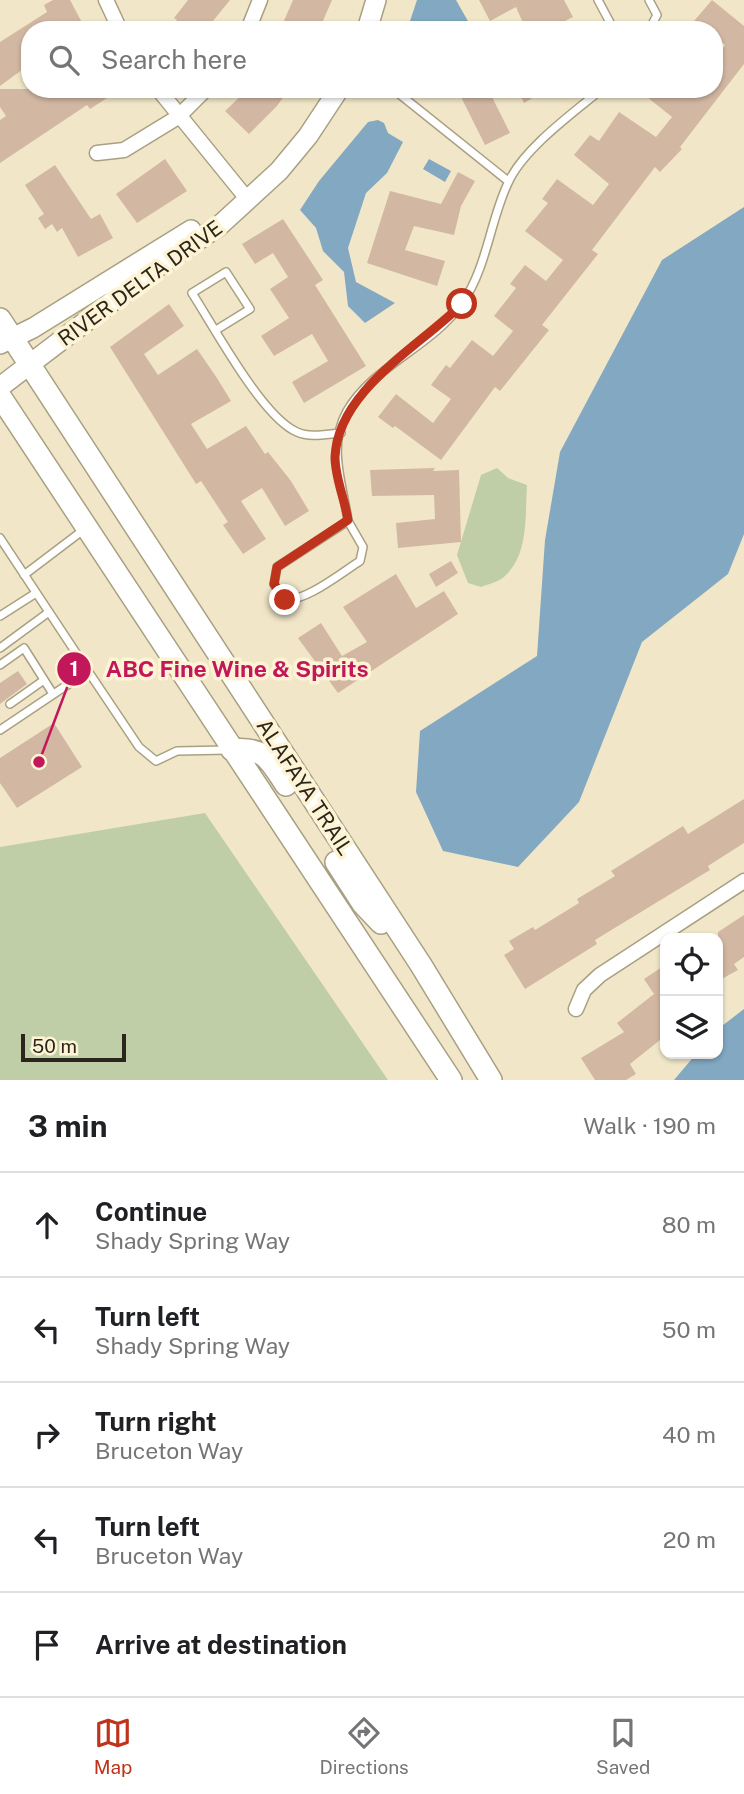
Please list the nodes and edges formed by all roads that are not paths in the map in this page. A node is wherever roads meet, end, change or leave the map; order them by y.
1 (106, 0) edge
2 (260, 0) edge
3 (376, 0) edge
4 (598, 0) edge
5 (649, 0) edge
6 (116, 21) edge
7 (252, 21) edge
8 (370, 21) edge
9 (609, 21) edge
10 (654, 21) edge
11 (164, 98) edge
12 (197, 98) edge
13 (334, 98) edge
14 (404, 98) edge
15 (591, 98) edge
16 (178, 117) junction
17 (97, 153) dead end
18 (508, 181) junction
19 (248, 200) junction
20 (0, 319) edge
21 (216, 330) junction
22 (6, 341) edge
23 (30, 365) junction
24 (0, 387) edge
25 (0, 396) edge
26 (341, 433) junction
27 (348, 518) junction
28 (87, 528) junction
29 (0, 538) edge
30 (3, 550) edge
31 (24, 575) junction
32 (36, 593) junction
33 (49, 612) junction
34 (0, 616) edge
35 (0, 648) edge
36 (0, 665) edge
37 (88, 671) junction
38 (44, 680) junction
39 (53, 694) junction
40 (10, 704) dead end
41 (0, 730) edge
42 (232, 750) junction
43 (744, 881) edge
44 (421, 965) junction
45 (576, 1009) dead end
46 (451, 1080) edge
47 (491, 1080) edge

1 - 6 street
2 - 7 street
3 - 8 street
4 - 9 lane
5 - 10 lane
11 - 16 street
12 - 16 street
13 - 19 street, RIVER DELTA DRIVE
14 - 18 lane
15 - 18 lane
16 - 17 street
16 - 19 street
18 - 26 lane
19 - 22 street, RIVER DELTA DRIVE
19 - 23 street, RIVER DELTA DRIVE
20 - 22 main road, ALAFAYA TRAIL
21 - 21 lane
21 - 26 lane
22 - 23 main road, ALAFAYA TRAIL
23 - 24 street, RIVER DELTA DRIVE
23 - 44 main road, ALAFAYA TRAIL
25 - 28 main road, ALAFAYA TRAIL
26 - 27 lane
27 - 27 lane
28 - 31 lane
28 - 42 main road, ALAFAYA TRAIL
29 - 30 lane
30 - 31 lane
31 - 32 lane
32 - 33 lane
32 - 34 lane
33 - 35 lane
33 - 37 lane
36 - 38 lane
37 - 39 lane
37 - 42 lane
38 - 39 lane
38 - 40 lane
39 - 41 lane
42 - 44 main road
42 - 46 main road, ALAFAYA TRAIL
43 - 45 street
44 - 47 main road, ALAFAYA TRAIL

